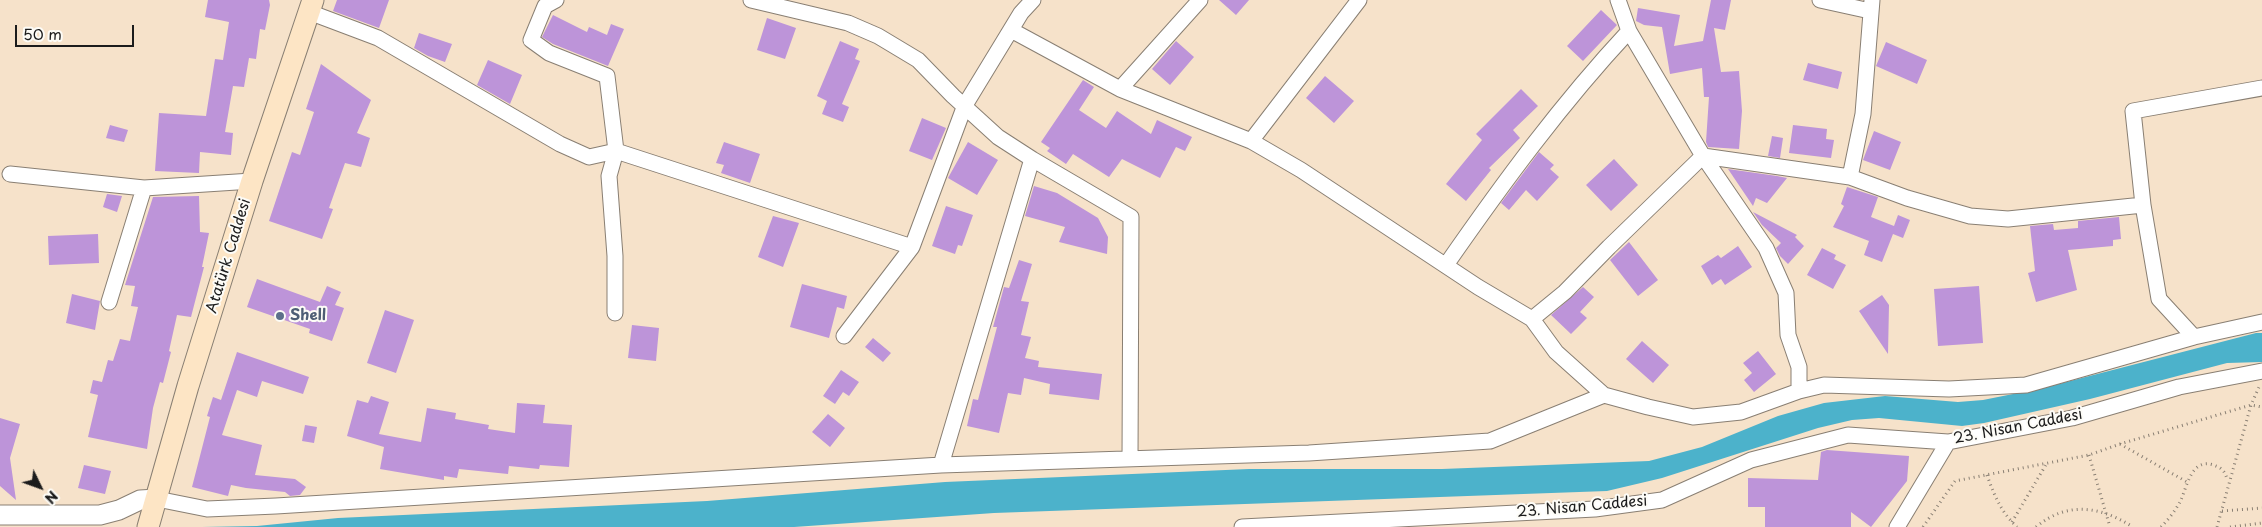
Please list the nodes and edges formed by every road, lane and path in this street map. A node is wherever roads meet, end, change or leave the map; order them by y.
1 (556, 0) edge
2 (751, 0) edge
3 (1012, 0) edge
4 (1033, 0) edge
5 (1200, 0) edge
6 (1359, 0) edge
7 (1618, 0) edge
8 (1820, 0) edge
9 (1871, 5) edge
10 (311, 6) edge
11 (1021, 13) junction
12 (1011, 30) junction
13 (1629, 32) junction
14 (2262, 88) edge
15 (1120, 89) junction
16 (966, 105) junction
17 (1251, 141) junction
18 (616, 151) junction
19 (1703, 156) junction
20 (1032, 159) junction
21 (10, 174) dead end
22 (1850, 177) junction
23 (252, 181) junction
24 (144, 188) junction
25 (2143, 204) junction
26 (912, 247) junction
27 (1446, 265) junction
28 (109, 302) dead end
29 (615, 313) dead end
30 (1532, 319) junction
31 (2262, 322) edge
32 (844, 336) dead end
33 (2194, 337) junction
34 (2262, 371) edge
35 (2262, 380) edge
36 (1799, 392) junction
37 (1604, 395) junction
38 (2251, 405) junction
39 (2262, 407) edge
40 (1948, 442) junction
41 (2120, 444) junction
42 (2089, 455) junction
43 (1130, 459) junction
44 (2047, 462) junction
45 (942, 465) junction
46 (1987, 475) junction
47 (2187, 482) junction
48 (2226, 493) junction
49 (2262, 508) edge
50 (2222, 511) junction
51 (2106, 512) junction
52 (153, 513) edge
53 (0, 514) edge
54 (2012, 522) junction
55 (2262, 523) edge
56 (1242, 527) edge
57 (1897, 527) edge
58 (1923, 527) edge
59 (2017, 527) edge
60 (2036, 527) edge
61 (2110, 527) edge
62 (2133, 527) edge
63 (2161, 527) edge
64 (2217, 527) edge
65 (2230, 527) edge

1 - 18 street
2 - 16 street
3 - 11 street
4 - 11 street
5 - 15 street
6 - 17 street
7 - 13 street
8 - 9 street
9 - 22 street
10 - 18 street
10 - 23 main road, Atatürk Caddesi
11 - 12 street
12 - 15 street
12 - 16 street
13 - 19 street
13 - 27 street
14 - 25 street
15 - 17 street
16 - 20 street
16 - 26 street
17 - 27 street
18 - 26 street
18 - 29 street
19 - 22 street
19 - 30 street
19 - 36 street
20 - 43 street
20 - 45 street
21 - 24 street
22 - 25 street
23 - 24 street
23 - 52 main road, Atatürk Caddesi
24 - 28 street
25 - 33 street
26 - 32 street
27 - 30 street
30 - 37 street
31 - 33 street
33 - 36 street
34 - 40 street, 23. Nisan Caddesi
35 - 38 path
36 - 37 street
37 - 43 street
38 - 39 path
38 - 41 path
38 - 48 path
40 - 56 street, 23. Nisan Caddesi
40 - 57 street
41 - 42 path
41 - 47 path
42 - 44 path
42 - 51 path
43 - 45 street
44 - 46 path
44 - 54 path
45 - 52 street
46 - 54 path
46 - 58 path
47 - 48 path
47 - 63 path
48 - 50 path
49 - 50 path
50 - 64 path
51 - 60 path
51 - 61 path
51 - 62 path
52 - 53 street
54 - 59 path
55 - 65 path

